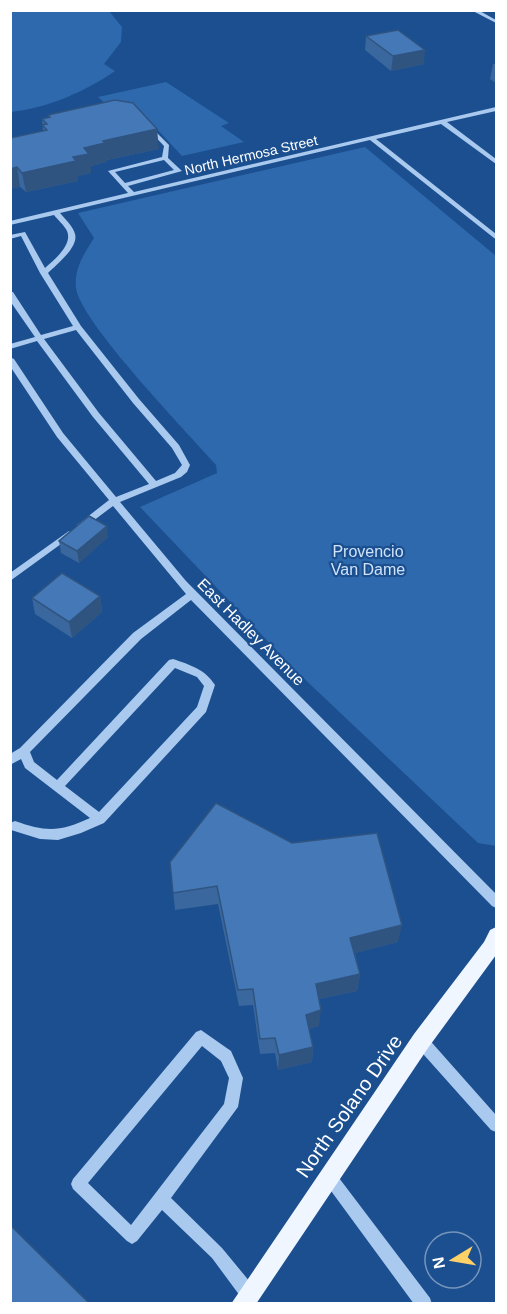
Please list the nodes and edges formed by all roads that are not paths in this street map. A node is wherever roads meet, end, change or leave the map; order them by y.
1 (472, 10) edge
2 (496, 18) edge
3 (488, 20) junction
4 (496, 22) edge
5 (496, 110) edge
6 (442, 122) junction
7 (146, 123) edge
8 (372, 139) junction
9 (165, 158) junction
10 (496, 162) edge
11 (124, 185) junction
12 (134, 195) junction
13 (56, 212) junction
14 (13, 222) edge
15 (23, 234) junction
16 (10, 237) edge
17 (496, 237) edge
18 (44, 273) junction
19 (10, 294) edge
20 (78, 327) junction
21 (39, 338) junction
22 (10, 347) edge
23 (10, 359) edge
24 (154, 484) junction
25 (114, 501) junction
26 (10, 578) edge
27 (192, 594) junction
28 (24, 751) junction
29 (10, 760) edge
30 (58, 786) junction
31 (100, 819) junction
32 (12, 825) edge
33 (496, 902) edge
34 (496, 936) edge
35 (421, 1041) junction
36 (496, 1125) edge
37 (328, 1175) junction
38 (161, 1199) junction
39 (245, 1299) edge
40 (424, 1304) edge

1 - 3 street
2 - 3 street
3 - 4 street
5 - 6 street, North Hermosa Street
6 - 8 street, North Hermosa Street
6 - 10 street
7 - 9 street
8 - 12 street, North Hermosa Street
8 - 17 street
9 - 11 street
9 - 11 street
11 - 12 street
12 - 13 street, North Hermosa Street
13 - 14 street, North Hermosa Street
13 - 18 street
14 - 15 street
15 - 16 street
15 - 18 street
18 - 20 street
19 - 21 street
20 - 21 street
20 - 24 street
21 - 22 street
21 - 24 street
23 - 25 street, East Hadley Avenue
24 - 25 street
25 - 26 street
25 - 27 street, East Hadley Avenue
27 - 28 street
27 - 33 street, East Hadley Avenue
28 - 29 street
28 - 30 street
30 - 31 street
30 - 31 street
31 - 32 street
34 - 35 main road, North Solano Drive
35 - 36 street
35 - 37 main road, North Solano Drive
37 - 39 main road, North Solano Drive
37 - 40 street
38 - 38 street
38 - 39 street

